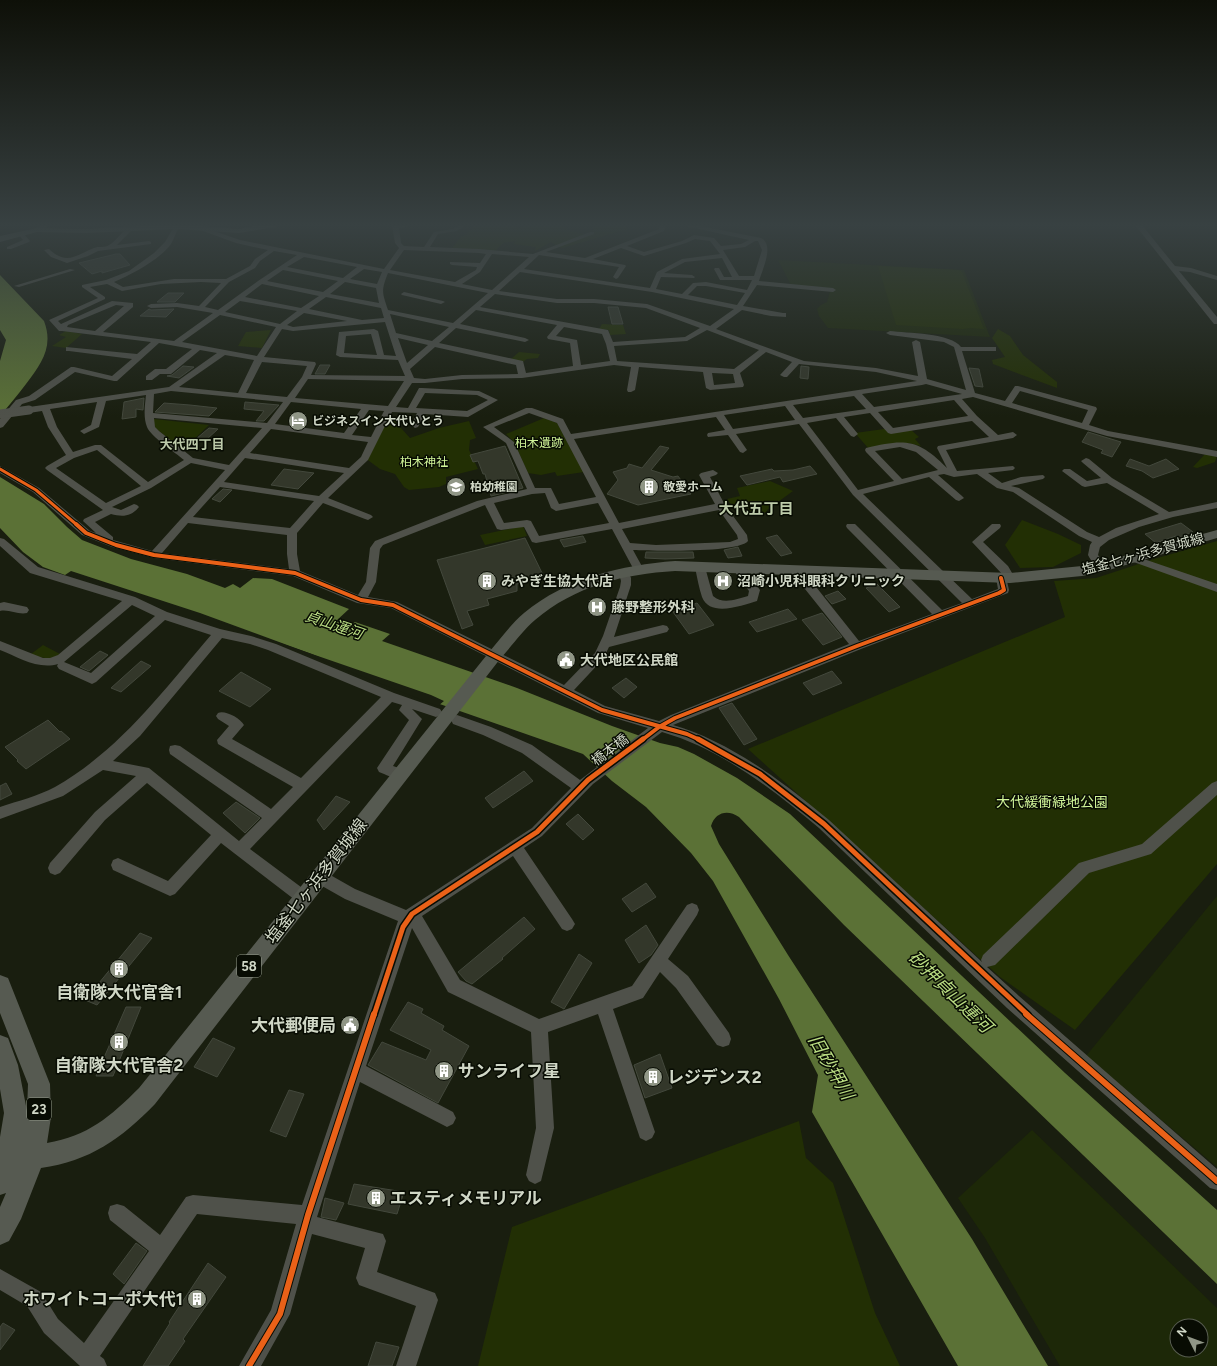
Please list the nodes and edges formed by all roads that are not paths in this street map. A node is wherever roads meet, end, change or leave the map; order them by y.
1 (91, 289) edge
2 (220, 289) edge
3 (251, 289) edge
4 (292, 289) edge
5 (330, 289) edge
6 (379, 289) edge
7 (434, 289) edge
8 (476, 289) edge
9 (498, 289) edge
10 (604, 289) edge
11 (690, 289) edge
12 (731, 289) edge
13 (750, 289) edge
14 (824, 289) edge
15 (1190, 289) edge
16 (652, 290) joint
17 (834, 290) dead end
18 (494, 292) junction
19 (748, 292) junction
20 (404, 294) dead end
21 (322, 295) junction
22 (637, 296) junction
23 (683, 296) junction
24 (238, 298) junction
25 (422, 298) junction
26 (441, 302) dead end
27 (151, 306) dead end
28 (384, 308) junction
29 (475, 308) junction
30 (739, 308) junction
31 (200, 309) junction
32 (301, 310) junction
33 (220, 313) junction
34 (784, 315) dead end
35 (388, 320) junction
36 (362, 322) junction
37 (1217, 322) edge
38 (456, 325) junction
39 (561, 325) junction
40 (280, 326) junction
41 (709, 328) junction
42 (62, 329) junction
43 (88, 333) junction
44 (96, 334) junction
45 (890, 334) dead end
46 (393, 335) junction
47 (525, 340) dead end
48 (157, 341) junction
49 (916, 342) dead end
50 (175, 343) junction
51 (435, 344) junction
52 (610, 344) junction
53 (198, 348) junction
54 (765, 349) junction
55 (958, 349) junction
56 (993, 349) dead end
57 (222, 353) junction
58 (139, 357) junction
59 (381, 357) junction
60 (401, 358) junction
61 (259, 359) junction
62 (798, 361) junction
63 (614, 363) junction
64 (633, 364) junction
65 (406, 368) junction
66 (577, 368) junction
67 (707, 369) junction
68 (736, 372) junction
69 (784, 375) dead end
70 (522, 376) junction
71 (306, 377) junction
72 (149, 378) dead end
73 (409, 379) junction
74 (925, 382) junction
75 (171, 389) junction
76 (630, 390) dead end
77 (150, 392) junction
78 (856, 393) junction
79 (972, 395) junction
80 (240, 396) junction
81 (957, 398) junction
82 (102, 400) junction
83 (290, 400) junction
84 (787, 403) junction
85 (1007, 405) junction
86 (367, 406) junction
87 (45, 408) junction
88 (390, 409) junction
89 (411, 410) junction
90 (423, 410) junction
91 (872, 411) junction
92 (718, 413) junction
93 (0, 414) edge
94 (149, 415) junction
95 (839, 416) junction
96 (974, 418) junction
97 (802, 421) junction
98 (0, 425) edge
99 (415, 425) dead end
100 (269, 426) junction
101 (1084, 427) junction
102 (84, 431) dead end
103 (730, 432) junction
104 (854, 434) dead end
105 (711, 435) dead end
106 (1014, 435) dead end
107 (568, 437) junction
108 (346, 438) junction
109 (996, 438) junction
110 (373, 440) junction
111 (743, 450) dead end
112 (1217, 454) edge
113 (243, 455) junction
114 (71, 456) junction
115 (190, 460) junction
116 (1086, 461) dead end
117 (0, 468) edge
118 (231, 468) junction
119 (1010, 468) dead end
120 (351, 471) junction
121 (944, 471) junction
122 (979, 471) junction
123 (1067, 471) dead end
124 (713, 473) dead end
125 (931, 474) junction
126 (954, 474) junction
127 (1040, 477) dead end
128 (1109, 480) junction
129 (900, 482) junction
130 (217, 484) junction
131 (148, 486) junction
132 (1000, 486) junction
133 (532, 492) junction
134 (856, 493) junction
135 (602, 498) junction
136 (959, 498) dead end
137 (321, 499) junction
138 (488, 501) junction
139 (1217, 505) edge
140 (721, 506) junction
141 (134, 507) dead end
142 (107, 508) junction
143 (1169, 516) junction
144 (368, 517) dead end
145 (185, 518) junction
146 (616, 526) junction
147 (851, 526) dead end
148 (996, 526) dead end
149 (292, 532) junction
150 (1217, 534) edge
151 (0, 541) edge
152 (1099, 541) junction
153 (116, 545) junction
154 (627, 546) junction
155 (154, 555) junction
156 (1132, 558) junction
157 (700, 567) junction
158 (1102, 567) junction
159 (737, 568) junction
160 (639, 570) junction
161 (797, 571) junction
162 (295, 573) junction
163 (624, 573) junction
164 (900, 574) junction
165 (942, 576) junction
166 (1006, 578) junction
167 (1217, 588) edge
168 (131, 600) junction
169 (361, 600) junction
170 (970, 604) junction
171 (0, 607) edge
172 (23, 610) dead end
173 (163, 615) junction
174 (940, 615) junction
175 (664, 629) dead end
176 (219, 634) junction
177 (605, 644) junction
178 (0, 645) edge
179 (857, 646) junction
180 (495, 655) junction
181 (63, 666) dead end
182 (565, 692) junction
183 (390, 696) junction
184 (410, 703) junction
185 (447, 715) junction
186 (222, 716) dead end
187 (659, 727) junction
188 (175, 750) dead end
189 (101, 764) junction
190 (147, 774) junction
191 (400, 774) junction
192 (584, 784) junction
193 (303, 786) junction
194 (1217, 787) edge
195 (0, 813) edge
196 (272, 817) junction
197 (220, 834) junction
198 (514, 847) junction
199 (240, 850) junction
200 (118, 865) dead end
201 (55, 868) dead end
202 (320, 877) junction
203 (304, 898) junction
204 (692, 910) dead end
205 (411, 916) junction
206 (567, 924) dead end
207 (658, 960) junction
208 (989, 960) dead end
209 (0, 986) edge
210 (603, 1004) junction
211 (539, 1028) junction
212 (723, 1040) dead end
213 (0, 1046) edge
214 (355, 1070) junction
215 (446, 1118) dead end
216 (646, 1132) dead end
217 (33, 1156) junction
218 (8, 1160) junction
219 (535, 1175) dead end
220 (1217, 1181) edge
221 (0, 1183) edge
222 (117, 1213) dead end
223 (306, 1219) junction
224 (0, 1232) edge
225 (162, 1248) junction
226 (0, 1279) edge
227 (91, 1362) edge
228 (249, 1366) edge
229 (406, 1366) edge

1 - 42 street
2 - 31 street
3 - 24 street
4 - 21 street
5 - 21 street
6 - 28 street
7 - 25 street
8 - 18 street
9 - 18 street
10 - 22 street
11 - 23 street
12 - 19 street
13 - 19 street
14 - 17 street
15 - 37 street
16 - 22 street
16 - 23 street
18 - 22 street
18 - 29 street
19 - 30 street
20 - 25 street
21 - 28 street
21 - 32 street
22 - 41 street
23 - 30 street
24 - 32 street
24 - 33 street
25 - 26 street
27 - 31 street
28 - 35 street
28 - 38 street
29 - 38 street
29 - 39 street
30 - 34 street
30 - 41 street
31 - 33 street
32 - 36 street
32 - 40 street
33 - 40 street
33 - 50 street
35 - 36 street
35 - 46 street
36 - 40 street
38 - 47 street
38 - 51 street
39 - 52 street
39 - 66 street
40 - 61 street
41 - 52 street
41 - 54 street
42 - 43 street
42 - 44 street
43 - 44 street
43 - 58 street
44 - 48 street
45 - 55 street
46 - 51 street
46 - 60 street
48 - 50 street
48 - 58 street
49 - 74 street
50 - 53 street
51 - 65 street
51 - 70 street
52 - 63 street
53 - 57 street
53 - 72 street
54 - 62 street
54 - 68 street
55 - 56 street
55 - 79 street
57 - 61 street
57 - 75 street
58 - 98 street
59 - 59 street
59 - 60 street
60 - 65 street
61 - 71 street
61 - 80 street
62 - 69 street
62 - 74 street
63 - 64 street
63 - 66 street
64 - 67 street
64 - 76 street
65 - 73 street
66 - 70 street
67 - 68 street
67 - 68 street
70 - 73 street
71 - 73 street
71 - 83 street
73 - 88 street
74 - 78 street
74 - 79 street
75 - 77 street
75 - 80 street
77 - 82 street
77 - 94 street
78 - 84 street
78 - 91 street
79 - 81 street
79 - 85 street
80 - 83 street
81 - 91 street
81 - 96 street
82 - 87 street
82 - 102 street
83 - 86 street
83 - 100 street
84 - 92 street
84 - 97 street
85 - 101 street
85 - 101 street
86 - 88 street
86 - 108 street
87 - 93 street, bridge
87 - 114 street
88 - 89 street
88 - 110 street
89 - 90 street
89 - 90 street
90 - 99 street
91 - 95 street
91 - 96 street
92 - 103 street
92 - 107 street
94 - 100 street
94 - 115 street
95 - 97 street
95 - 104 street
96 - 109 street
97 - 103 street
97 - 134 street
100 - 108 street
100 - 113 street
101 - 112 street
103 - 105 street
103 - 111 street
106 - 109 street
107 - 133 street
107 - 135 street
108 - 110 street
109 - 126 street
110 - 120 street
113 - 118 street
113 - 120 street
114 - 131 street
114 - 142 street
115 - 118 street
115 - 131 street
116 - 128 street
117 - 153 street
118 - 130 street
119 - 122 street
120 - 137 street
121 - 125 street
121 - 126 street
121 - 129 street
122 - 126 street
122 - 132 street
123 - 128 street
124 - 140 street
125 - 129 street
125 - 136 street
127 - 132 street
128 - 143 street
129 - 134 street
130 - 137 street
130 - 145 street
131 - 142 street
132 - 152 street
133 - 135 street
133 - 138 street
134 - 165 street
135 - 146 street
137 - 144 street
137 - 149 street
138 - 146 street
138 - 169 street
139 - 143 street
140 - 146 street
140 - 154 street
141 - 142 street
142 - 153 street
143 - 152 street
145 - 149 street
145 - 155 street
146 - 154 street
147 - 164 street
148 - 166 street
149 - 162 street
150 - 156 main road, 塩釜七ヶ浜多賀城線 / 58
151 - 168 street
152 - 158 street
153 - 155 street
154 - 160 street
155 - 162 street
156 - 158 main road, 塩釜七ヶ浜多賀城線 / 58
156 - 167 street
157 - 159 main road, 塩釜七ヶ浜多賀城線 / 58
157 - 159 street
157 - 160 main road, 塩釜七ヶ浜多賀城線 / 58
158 - 166 main road, 塩釜七ヶ浜多賀城線 / 58
159 - 161 main road, 塩釜七ヶ浜多賀城線 / 58
160 - 163 main road, 塩釜七ヶ浜多賀城線 / 58
161 - 164 main road, 塩釜七ヶ浜多賀城線 / 58
161 - 179 street
162 - 169 street
163 - 177 street
163 - 180 main road, 塩釜七ヶ浜多賀城線 / 58
164 - 165 main road, 塩釜七ヶ浜多賀城線 / 58
164 - 174 street
165 - 166 main road, 塩釜七ヶ浜多賀城線 / 58
165 - 170 street
166 - 170 street, 橋本橋
168 - 173 street
168 - 178 street
169 - 180 street
170 - 174 street, 橋本橋
171 - 172 street
173 - 176 street
173 - 181 street
174 - 179 street, 橋本橋
175 - 177 street
176 - 183 street
176 - 189 street
177 - 182 street
179 - 187 street, 橋本橋
180 - 182 street
180 - 185 main road, 塩釜七ヶ浜多賀城線 / 58
182 - 187 street
183 - 184 street
183 - 193 street
184 - 185 street
184 - 191 street
185 - 191 main road, 塩釜七ヶ浜多賀城線 / 58
185 - 192 street
186 - 193 street
187 - 192 street, 橋本橋
187 - 220 street
188 - 196 street
189 - 190 street
189 - 195 street
190 - 197 street
190 - 201 street
191 - 202 main road, 塩釜七ヶ浜多賀城線 / 58
192 - 198 street, 橋本橋
193 - 196 street
194 - 208 street
196 - 199 street
197 - 199 street
197 - 200 street
198 - 205 street, 橋本橋
198 - 206 street
199 - 203 street
202 - 203 main road, 塩釜七ヶ浜多賀城線 / 58
202 - 205 street
203 - 217 main road, 塩釜七ヶ浜多賀城線 / 58
204 - 207 street
205 - 211 street
205 - 214 street
207 - 210 street
207 - 212 street
209 - 217 main road, 23
210 - 211 street
210 - 216 street
211 - 219 street
213 - 218 main road, 23
214 - 215 street
214 - 223 street
217 - 218 main road, 塩釜七ヶ浜多賀城線 / 58
217 - 224 main road, 23
218 - 221 main road, 23
222 - 225 street
223 - 225 street
223 - 228 street
223 - 229 street
225 - 227 street
226 - 227 street

